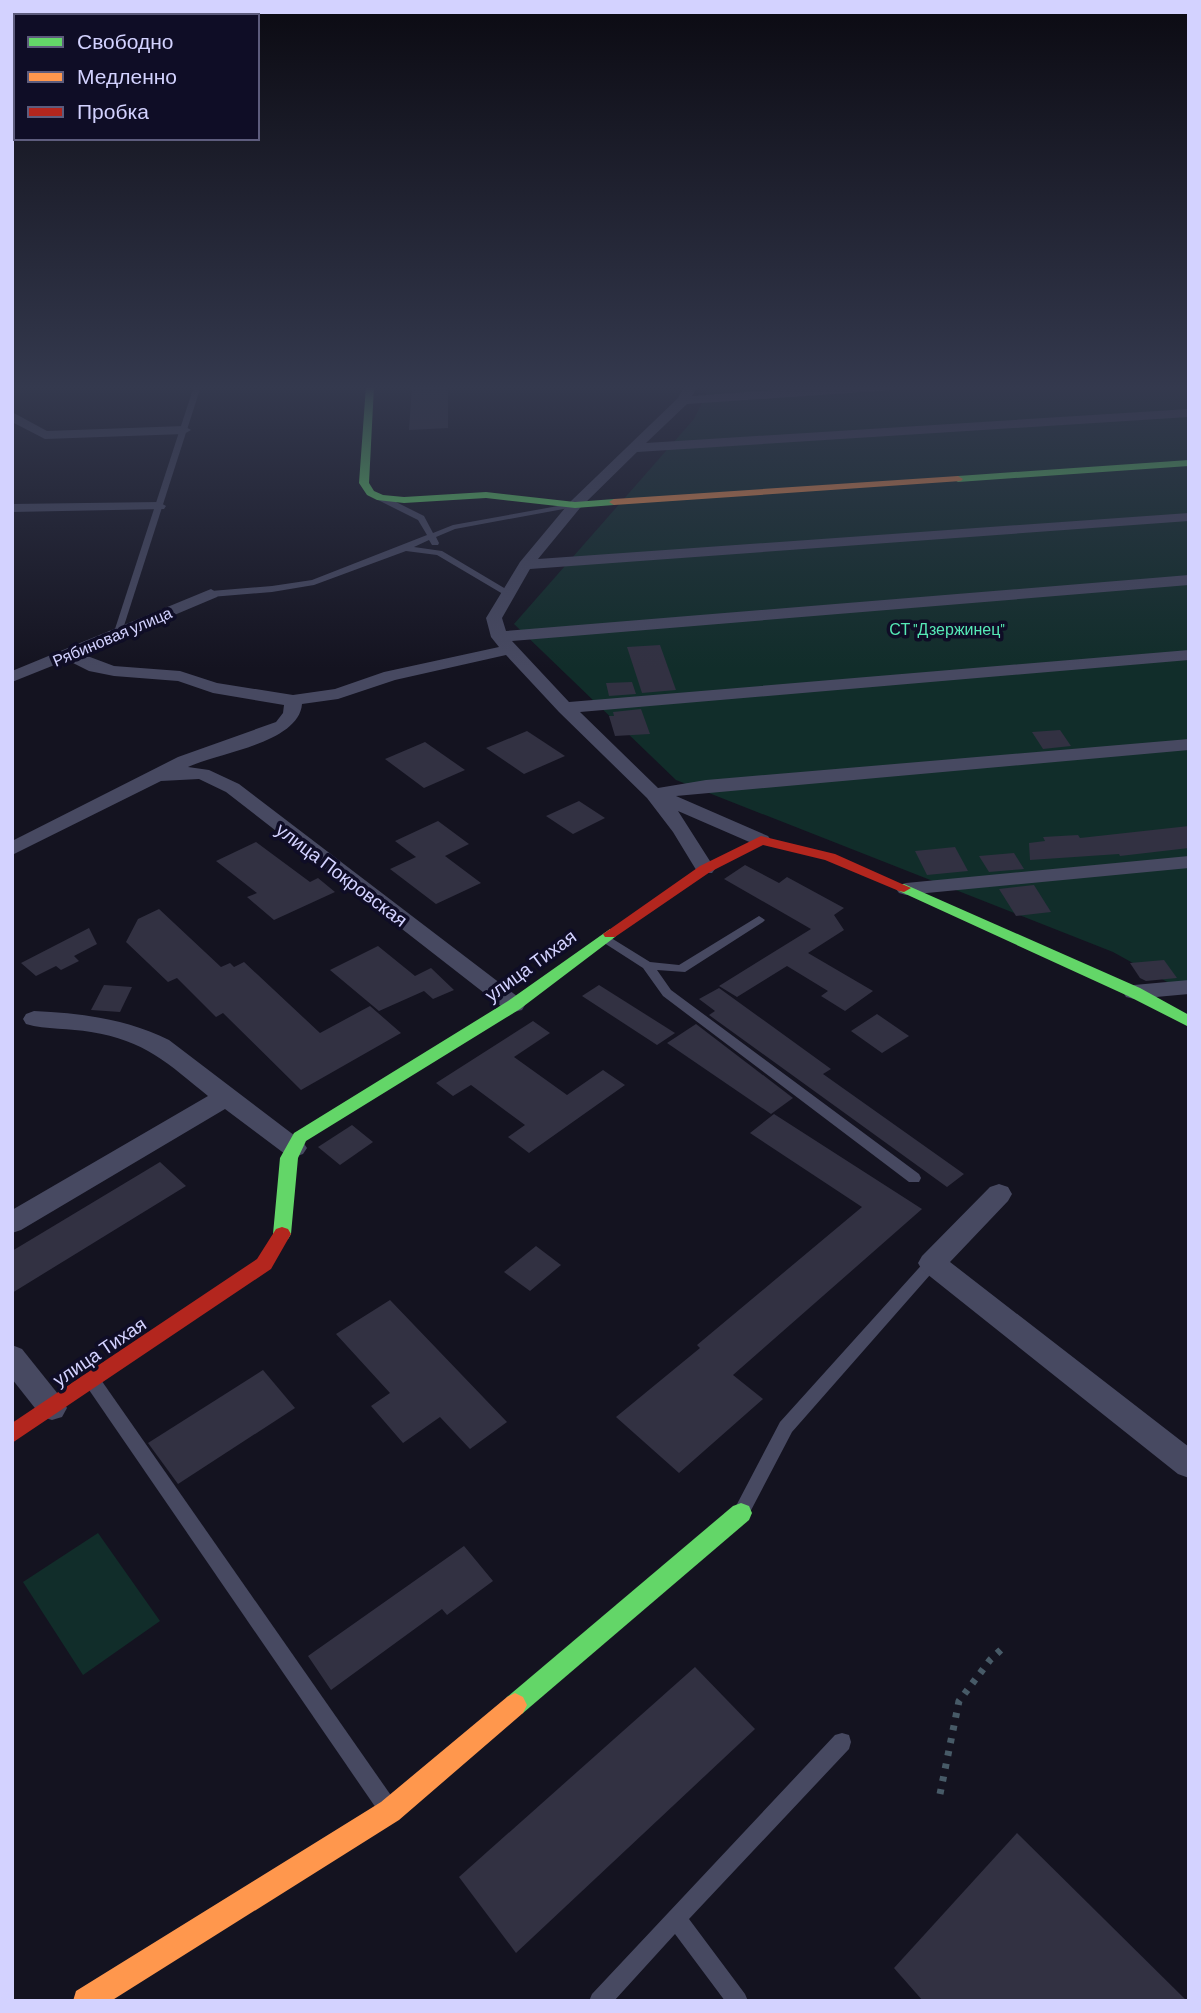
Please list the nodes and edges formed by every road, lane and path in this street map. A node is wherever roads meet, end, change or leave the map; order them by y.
1 (168, 480) edge
2 (364, 480) edge
3 (601, 480) edge
4 (941, 480) edge
5 (381, 498) junction
6 (575, 505) junction
7 (159, 506) junction
8 (12, 508) edge
9 (1189, 517) edge
10 (432, 536) junction
11 (404, 548) junction
12 (439, 553) junction
13 (525, 565) junction
14 (1189, 580) edge
15 (211, 594) joint
16 (508, 594) junction
17 (118, 632) junction
18 (505, 643) junction
19 (68, 654) junction
20 (1189, 655) edge
21 (12, 677) edge
22 (293, 700) junction
23 (565, 708) junction
24 (1189, 744) edge
25 (160, 775) junction
26 (654, 794) junction
27 (761, 840) junction
28 (12, 849) edge
29 (1189, 862) edge
30 (705, 869) junction
31 (906, 889) junction
32 (759, 920) dead end
33 (603, 939) junction
34 (647, 965) junction
35 (1189, 986) edge
36 (1134, 992) junction
37 (514, 1005) junction
38 (34, 1019) dead end
39 (1189, 1022) edge
40 (226, 1097) junction
41 (294, 1148) junction
42 (914, 1178) dead end
43 (999, 1194) dead end
44 (12, 1223) edge
45 (932, 1263) junction
46 (12, 1357) edge
47 (92, 1381) junction
48 (52, 1408) junction
49 (12, 1434) edge
50 (1189, 1465) edge
51 (741, 1513) joint
52 (1005, 1646) dead end
53 (842, 1742) dead end
54 (940, 1794) dead end
55 (390, 1811) junction
56 (676, 1919) junction
57 (86, 2001) edge
58 (599, 2001) edge
59 (738, 2001) edge

1 - 7 lane
2 - 5 street
3 - 6 street
4 - 6 street
5 - 6 street
5 - 10 lane
6 - 10 lane
6 - 13 street
7 - 8 street
7 - 17 lane
9 - 13 street
10 - 11 lane
10 - 12 lane
11 - 12 lane
11 - 15 lane
12 - 16 lane
13 - 16 street
14 - 18 street
15 - 17 street, Рябиновая улица
16 - 18 street
17 - 19 street, Рябиновая улица
18 - 22 street
18 - 23 street
19 - 21 street, Рябиновая улица
19 - 22 street
20 - 23 street
22 - 25 street
23 - 26 street
24 - 26 street
25 - 28 street
25 - 37 street, улица Покровская
26 - 27 street
26 - 30 street
27 - 30 street, улица Тихая
27 - 31 street
29 - 31 street
30 - 33 street, улица Тихая
31 - 36 street
32 - 34 lane
33 - 34 lane
33 - 37 street, улица Тихая
34 - 42 lane
35 - 36 street
36 - 39 street
37 - 41 street, улица Тихая
38 - 40 street
40 - 41 street
40 - 44 street
41 - 47 street, улица Тихая
43 - 45 street
45 - 50 street
45 - 51 lane
46 - 48 street
47 - 48 street, улица Тихая
47 - 55 lane
48 - 49 street, улица Тихая
51 - 55 street
52 - 54 path
53 - 56 lane
55 - 57 street
56 - 58 lane
56 - 59 lane

